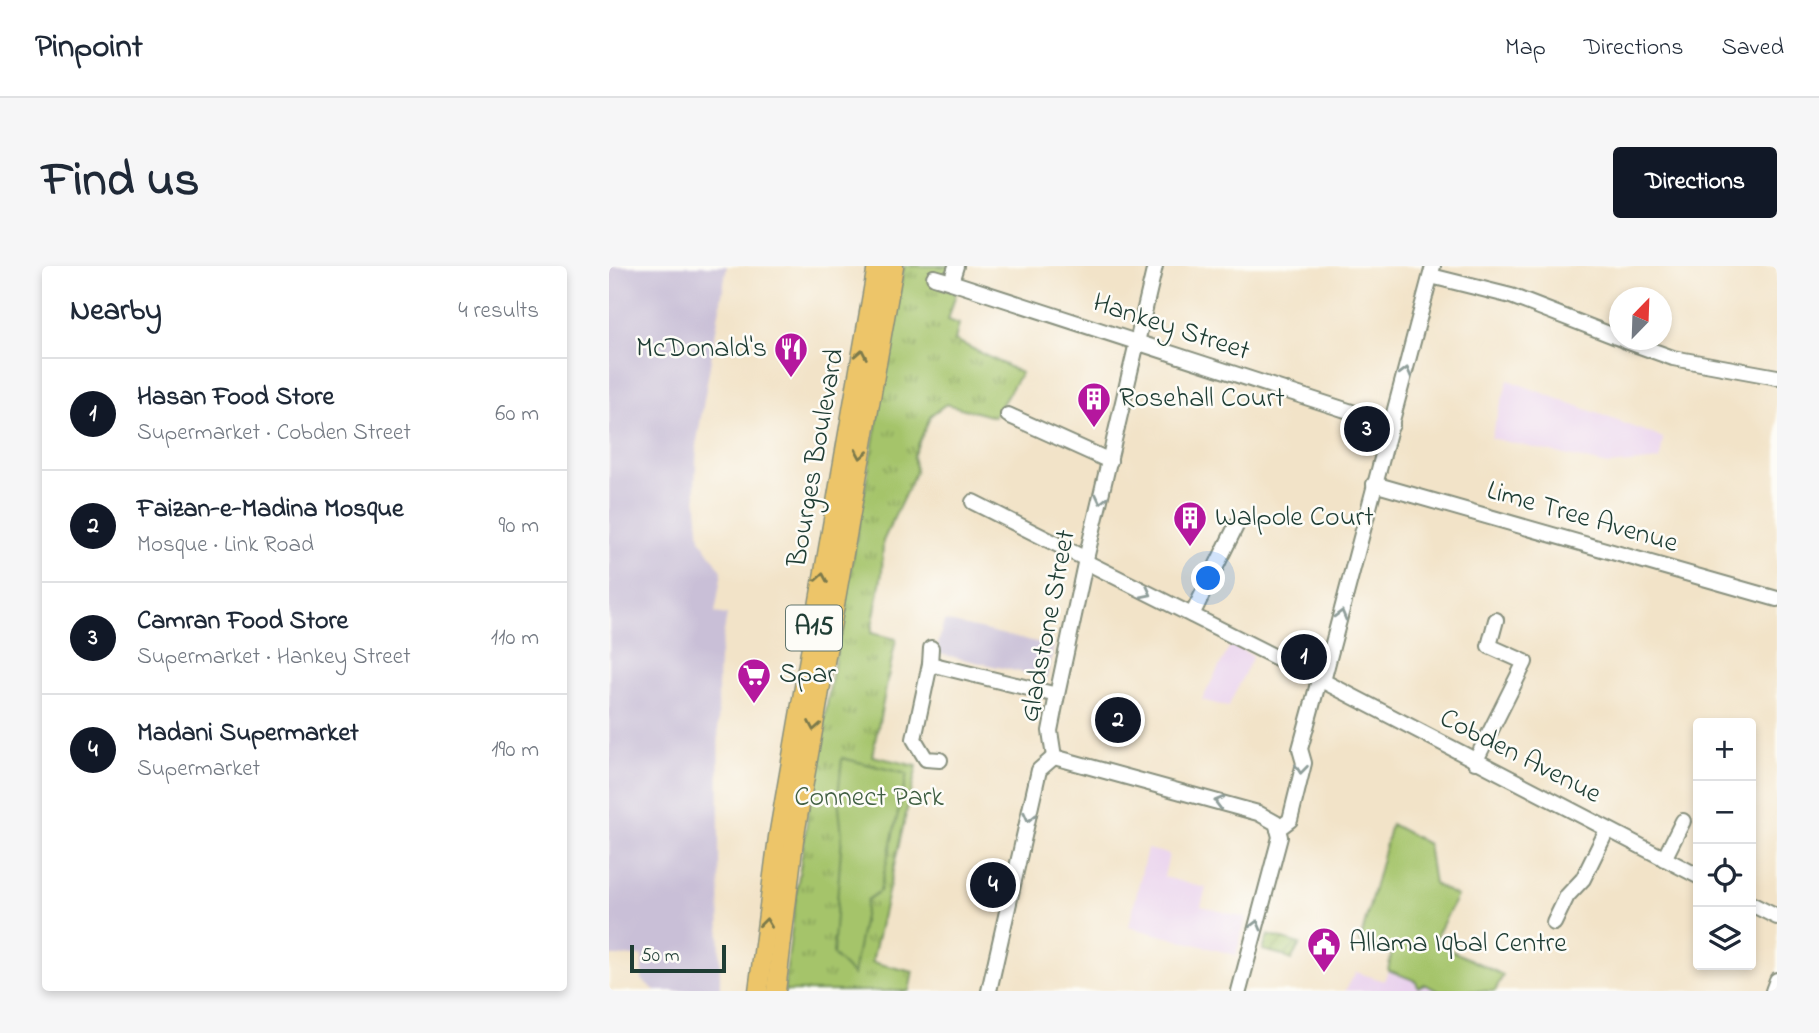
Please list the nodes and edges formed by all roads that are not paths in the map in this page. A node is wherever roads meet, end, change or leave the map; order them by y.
1 (877, 266) edge
2 (894, 266) edge
3 (956, 266) edge
4 (1155, 266) edge
5 (1432, 271) edge
6 (934, 276) dead end
7 (951, 282) junction
8 (1609, 334) edge
9 (1138, 342) junction
10 (1651, 350) edge
11 (1777, 377) edge
12 (1008, 415) dead end
13 (1392, 425) junction
14 (1110, 461) junction
15 (1374, 484) junction
16 (973, 502) dead end
17 (1236, 526) dead end
18 (1086, 560) junction
19 (1777, 599) edge
20 (1192, 615) junction
21 (1496, 620) dead end
22 (931, 648) dead end
23 (930, 664) junction
24 (1321, 680) junction
25 (1057, 695) junction
26 (1054, 757) junction
27 (940, 760) dead end
28 (1475, 762) junction
29 (1683, 821) dead end
30 (1278, 829) junction
31 (1607, 830) junction
32 (1664, 859) junction
33 (1693, 874) edge
34 (1756, 906) edge
35 (1777, 917) edge
36 (1554, 923) dead end
37 (1777, 980) edge
38 (758, 991) edge
39 (776, 991) edge
40 (989, 991) edge
41 (1239, 991) edge
42 (1773, 991) edge

38 -> 1 main road, Bourges Boulevard / A15
2 -> 39 main road, Bourges Boulevard / A15
3 - 7 street
4 - 9 street, Gladstone Street
5 - 8 street
13 -> 5 street
6 - 7 street, Hankey Street
7 - 9 street, Hankey Street
9 - 13 street, Hankey Street
9 - 14 street, Gladstone Street
10 - 11 street
12 - 14 street
13 - 15 street
14 -> 18 street, Gladstone Street
15 - 19 street, Lime Tree Avenue
24 -> 15 street
16 - 18 street, Cobden Avenue
17 - 20 street
18 -> 20 street, Cobden Avenue
18 - 25 street, Gladstone Street
20 - 24 street, Cobden Avenue
21 - 28 street
22 - 23 street
23 - 25 street
23 - 27 street
24 - 28 street, Cobden Avenue
24 -> 30 street
25 - 26 street, Gladstone Street
30 -> 26 street
26 -> 40 street, Gladstone Street
28 - 31 street, Cobden Avenue
29 - 32 street
41 -> 30 street
31 - 32 street, Cobden Avenue
31 - 36 street
32 - 33 street, Cobden Avenue
34 - 35 street
37 - 42 street

